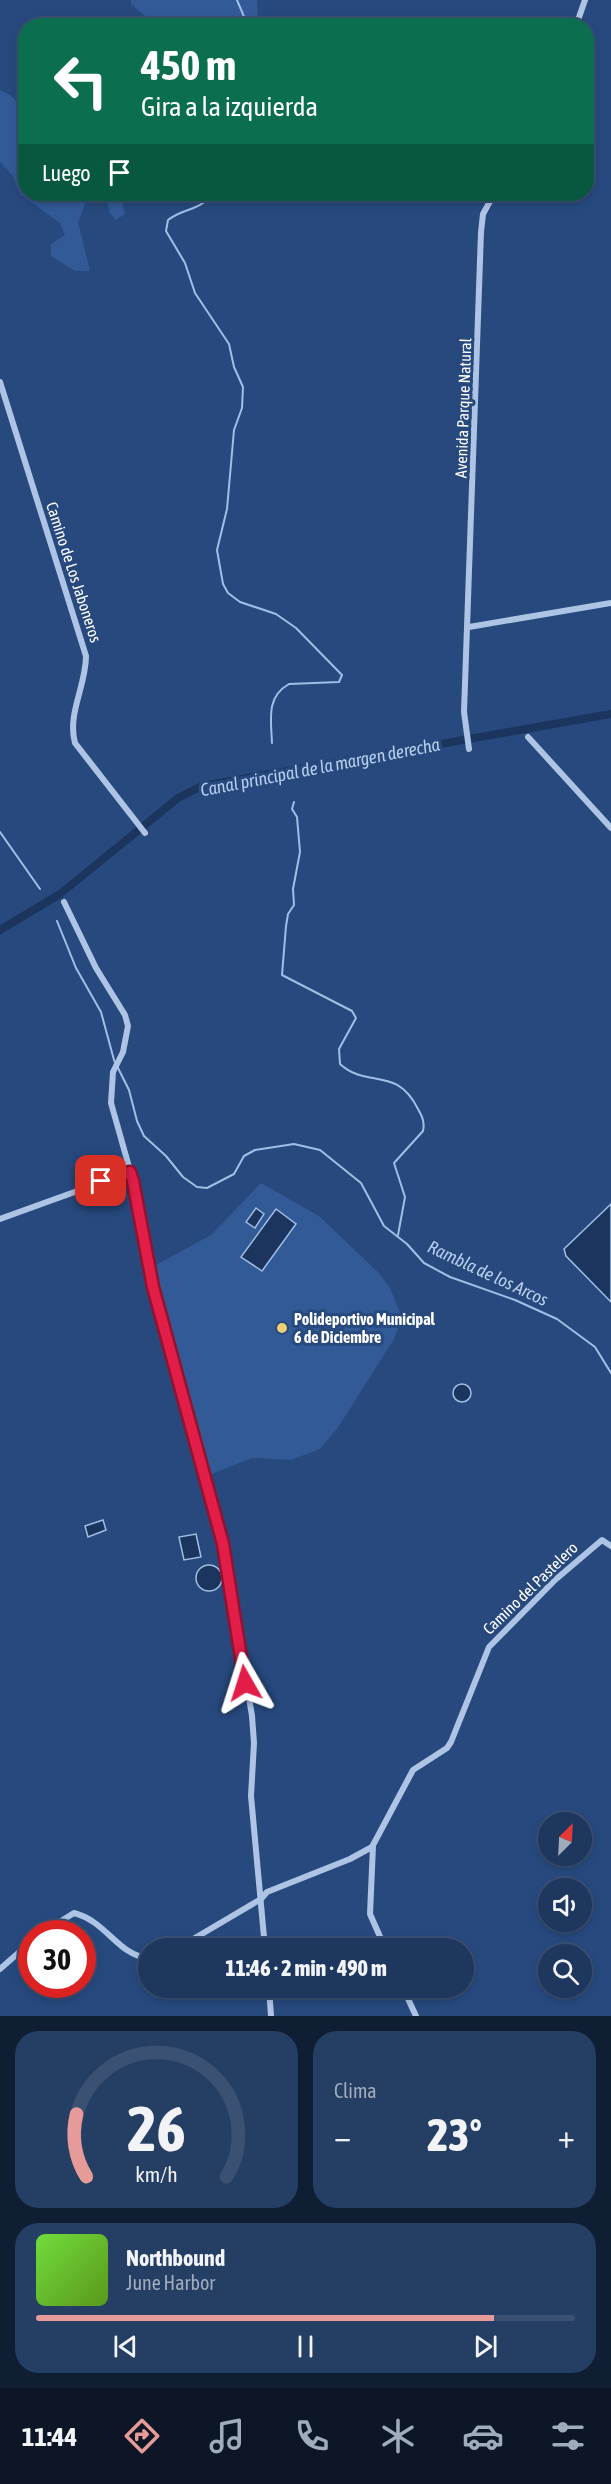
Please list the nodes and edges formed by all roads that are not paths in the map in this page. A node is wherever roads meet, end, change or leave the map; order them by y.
1 (585, 0) edge
2 (579, 18) edge
3 (490, 201) edge
4 (0, 382) edge
5 (611, 603) edge
6 (469, 627) junction
7 (528, 737) dead end
8 (469, 747) dead end
9 (611, 828) edge
10 (145, 833) dead end
11 (64, 902) dead end
12 (130, 1172) junction
13 (0, 1219) edge
14 (611, 1546) edge
15 (373, 1846) junction
16 (261, 1899) junction
17 (63, 1920) edge
18 (93, 1920) edge
19 (96, 1922) edge
20 (195, 1938) edge
21 (264, 1938) edge
22 (381, 1938) edge
23 (18, 1953) edge
24 (138, 1956) edge
25 (0, 1969) edge
26 (269, 1998) edge
27 (408, 1998) edge
28 (271, 2016) edge
29 (416, 2016) edge

1 - 2 street
3 - 6 street, Avenida Parque Natural
4 - 10 street, Camino de Los Jaboneros
5 - 6 street
6 - 8 street, Avenida Parque Natural
7 - 9 street
11 - 12 street
12 - 13 street
12 - 16 street
14 - 15 street, Camino del Pastelero
15 - 16 street
15 - 22 street
16 - 20 street
16 - 21 street
17 - 18 street
19 - 24 street
23 - 25 street
26 - 28 street
27 - 29 street

